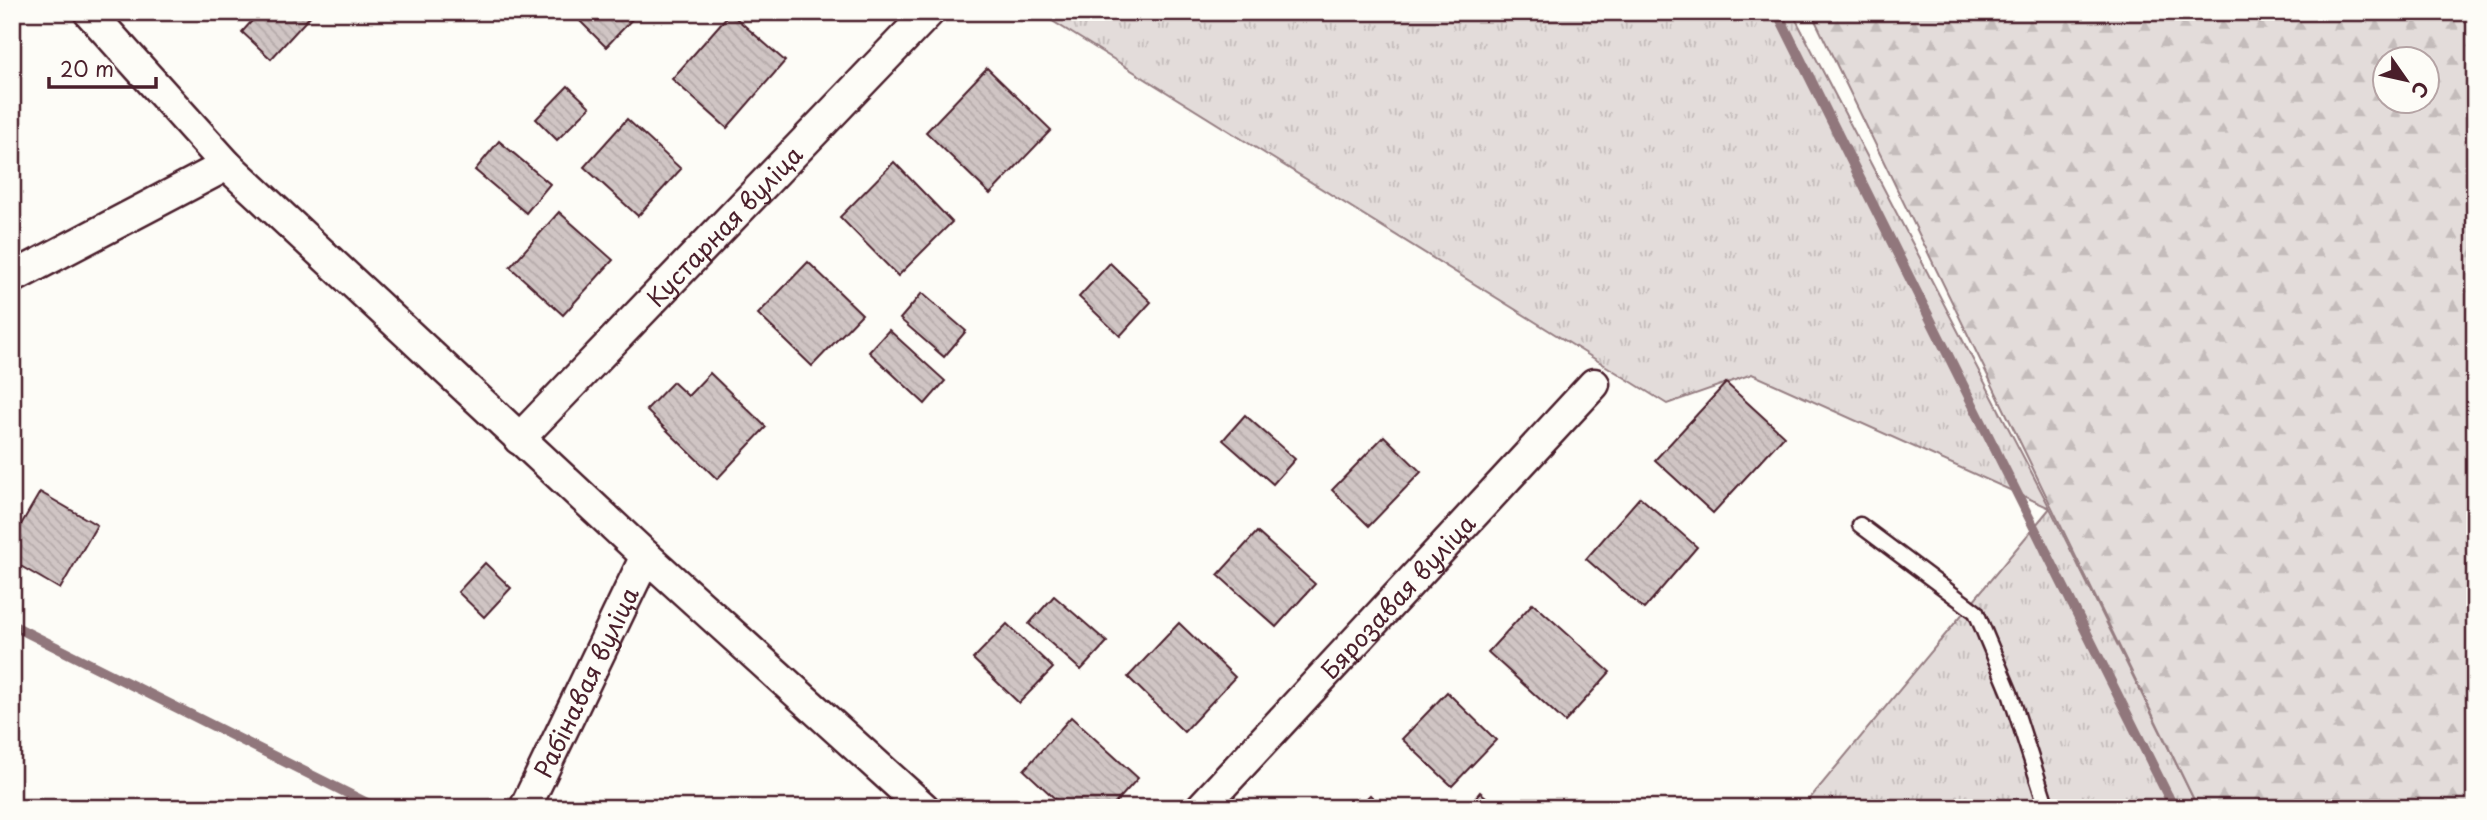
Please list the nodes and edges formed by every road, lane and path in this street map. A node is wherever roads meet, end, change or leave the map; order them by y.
1 (89, 12) edge
2 (929, 12) edge
3 (227, 165) junction
4 (12, 278) edge
5 (1594, 384) dead end
6 (519, 439) junction
7 (1860, 525) dead end
8 (646, 556) junction
9 (525, 808) edge
10 (925, 808) edge
11 (1201, 808) edge
12 (2047, 808) edge

1 - 3 street
2 - 6 street, Кустарная вуліца
3 - 4 street
3 - 6 street
5 - 11 street, Бярозавая вуліца
6 - 8 street
7 - 12 lane
8 - 9 street, Рабінавая вуліца
8 - 10 street

